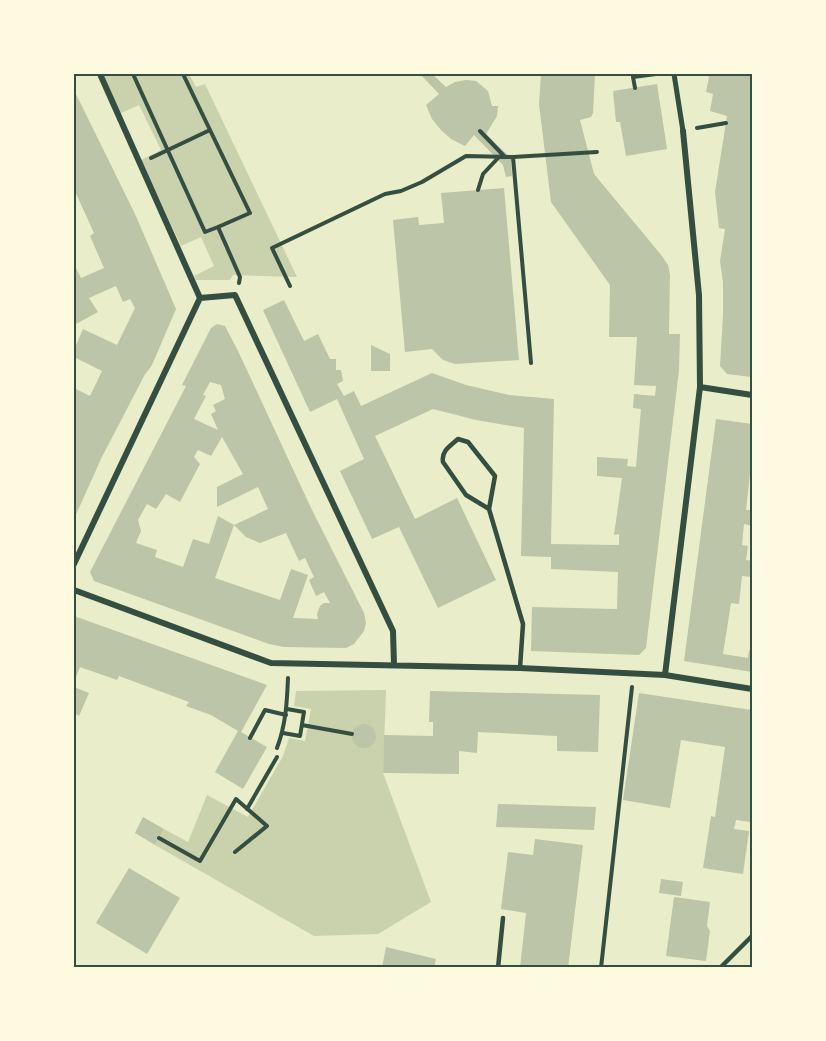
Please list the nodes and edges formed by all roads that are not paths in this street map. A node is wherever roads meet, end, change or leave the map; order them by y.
1 (100, 74) edge
2 (674, 74) edge
3 (683, 131) joint
4 (200, 298) junction
5 (700, 387) junction
6 (753, 395) edge
7 (489, 509) junction
8 (74, 564) edge
9 (74, 590) edge
10 (394, 664) junction
11 (520, 668) junction
12 (665, 675) junction
13 (753, 689) edge
14 (503, 918) dead end
15 (753, 936) edge
16 (498, 968) edge
17 (720, 968) edge

1 - 4 street
2 - 3 street
3 - 5 street
4 - 8 street
4 - 10 street
5 - 6 street
5 - 12 street
7 - 7 lane
7 - 11 lane
9 - 10 street
10 - 11 street
11 - 12 street
12 - 13 street
14 - 16 lane
15 - 17 lane

